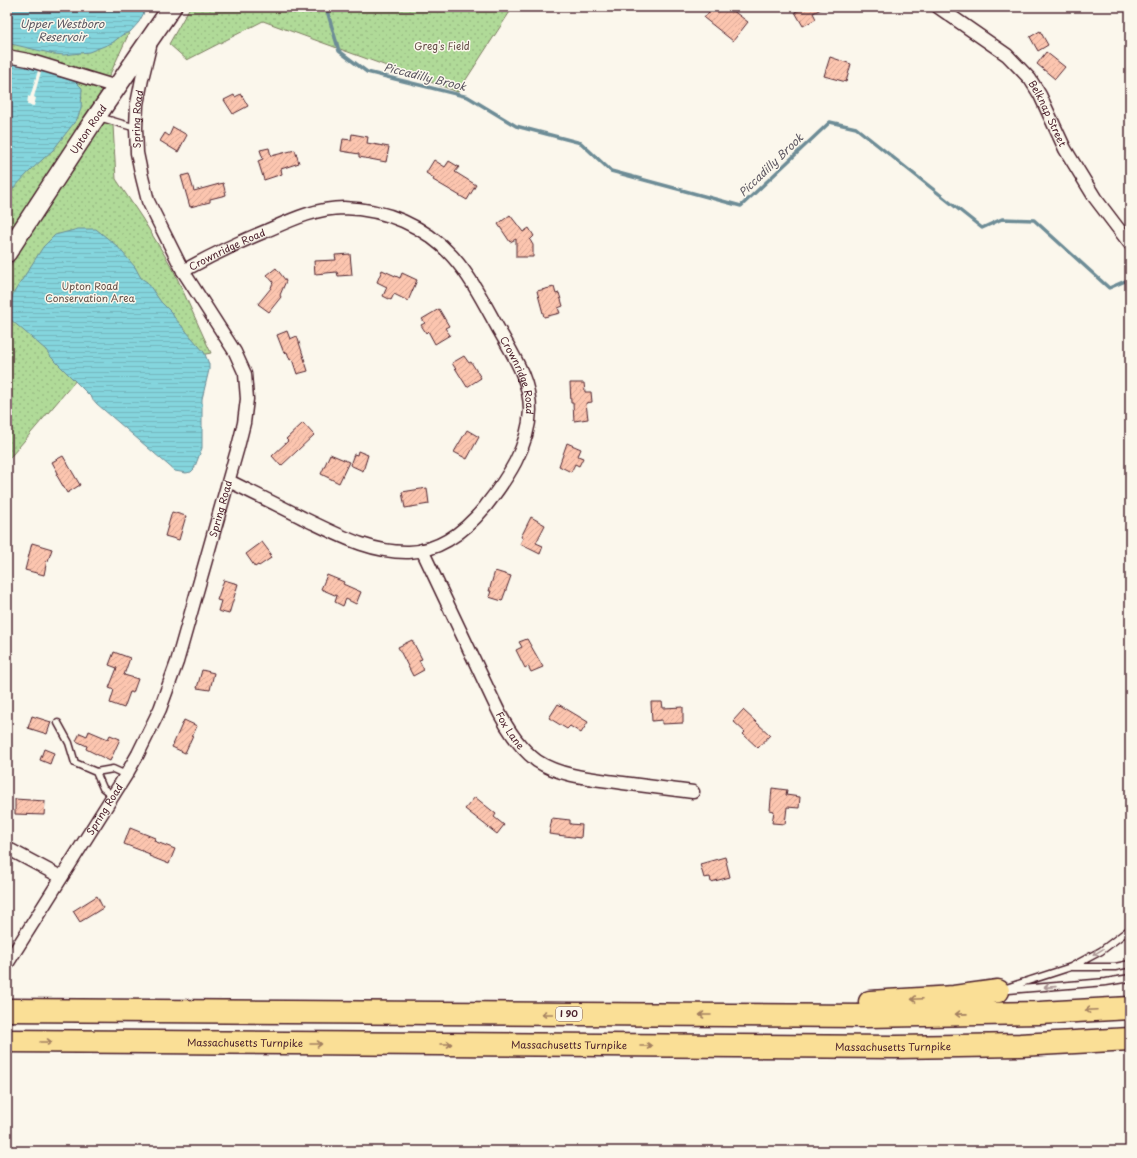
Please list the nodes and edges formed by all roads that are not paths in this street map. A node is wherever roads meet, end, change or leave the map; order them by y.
1 (172, 7) edge
2 (938, 7) edge
3 (153, 34) junction
4 (7, 56) edge
5 (117, 87) junction
6 (96, 117) junction
7 (136, 128) junction
8 (1130, 244) edge
9 (7, 253) edge
10 (183, 271) junction
11 (228, 481) junction
12 (422, 550) junction
13 (58, 723) dead end
14 (96, 772) junction
15 (126, 775) junction
16 (693, 792) dead end
17 (113, 796) junction
18 (7, 848) edge
19 (62, 877) junction
20 (1130, 929) edge
21 (7, 964) edge
22 (1130, 964) edge
23 (1071, 967) junction
24 (1130, 978) edge
25 (998, 991) junction
26 (1130, 1008) edge
27 (7, 1010) edge
28 (738, 1015) junction
29 (1130, 1039) edge
30 (7, 1042) edge

1 - 3 main road, Upton Road
2 - 8 street, Belknap Street
3 - 5 main road, Upton Road
3 - 7 street, Spring Road
4 - 5 street
5 - 6 main road, Upton Road
6 - 7 lane
6 - 9 main road, Upton Road
7 - 10 street, Spring Road
10 - 11 street, Spring Road
10 - 12 street, Crownridge Road
11 - 12 street, Crownridge Road
11 - 15 street, Spring Road
12 - 16 street, Fox Lane
13 - 14 lane
14 - 15 lane
14 - 17 lane
15 - 17 street, Spring Road
17 - 19 street, Spring Road
18 - 19 street
19 - 21 street, Spring Road
20 -> 23 lane
22 - 23 lane
23 - 25 lane
24 -> 25 lane
25 -> 28 highway
26 -> 28 highway, I 90
28 -> 27 highway, I 90
30 -> 29 highway, Massachusetts Turnpike

